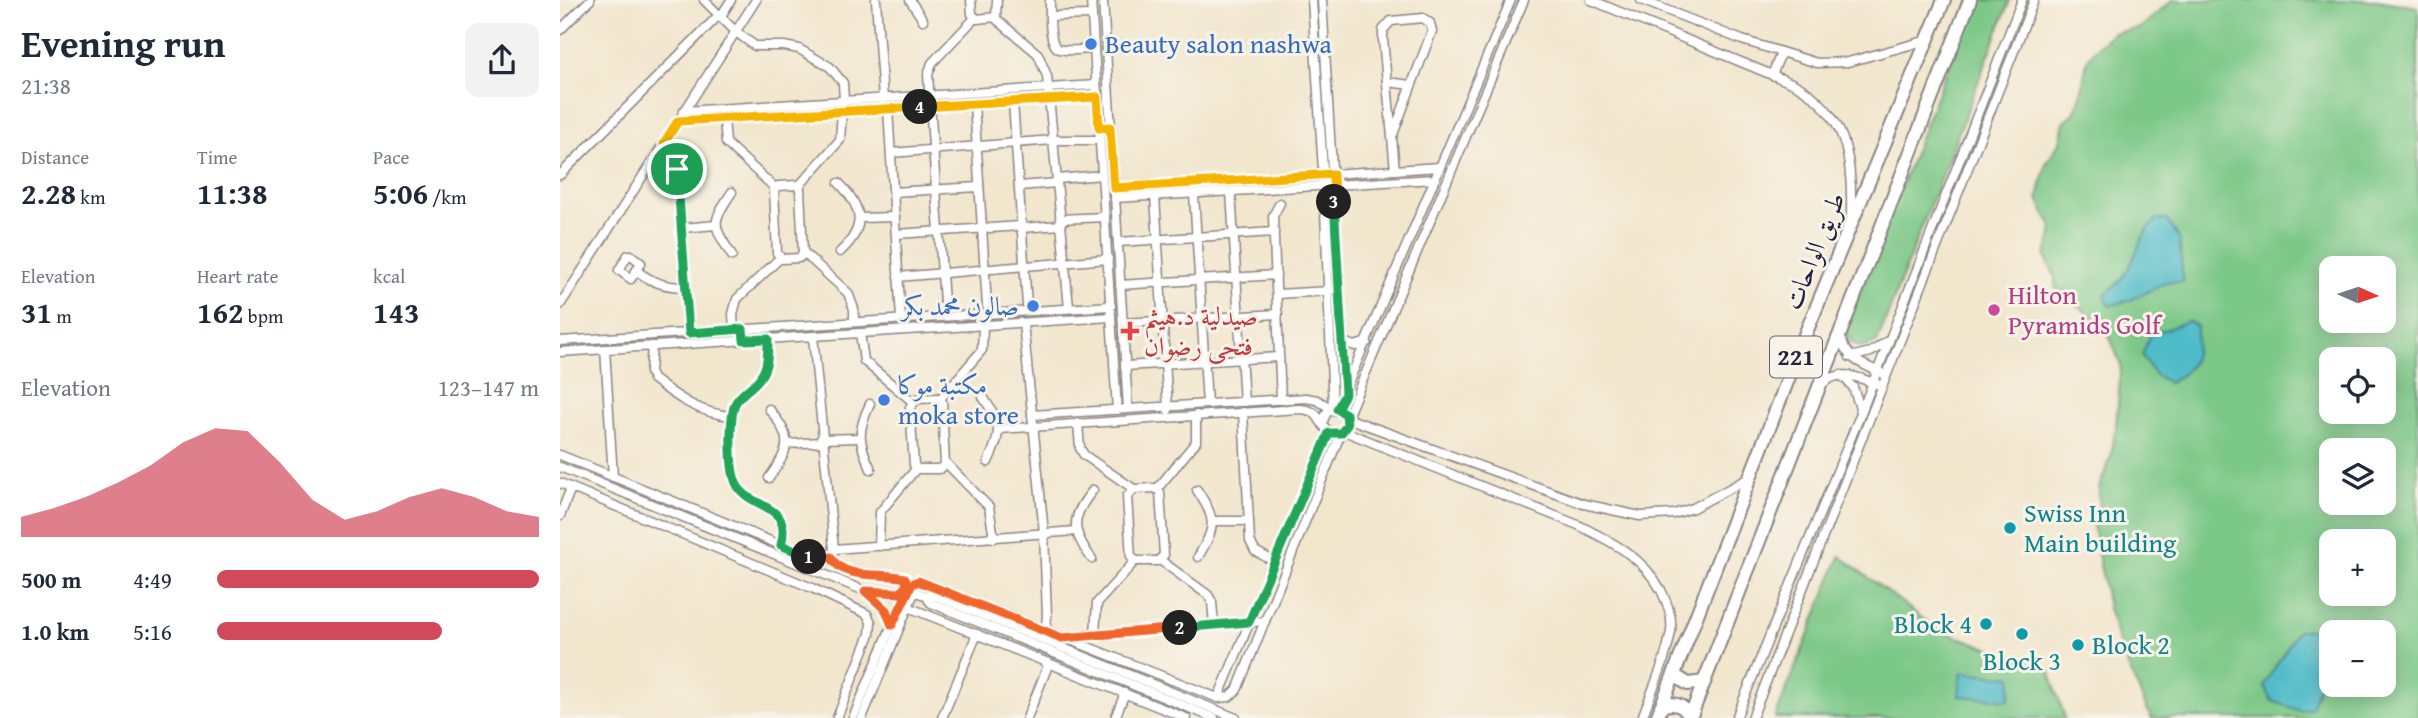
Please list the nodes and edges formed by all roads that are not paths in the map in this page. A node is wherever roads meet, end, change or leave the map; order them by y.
1 (590, 0) edge
2 (705, 0) edge
3 (731, 0) edge
4 (756, 0) edge
5 (876, 0) edge
6 (910, 0) edge
7 (971, 0) edge
8 (997, 0) edge
9 (1050, 0) edge
10 (1091, 0) edge
11 (1102, 0) edge
12 (1312, 0) edge
13 (1322, 0) edge
14 (1511, 0) edge
15 (1524, 0) edge
16 (1591, 0) edge
17 (1641, 0) edge
18 (1944, 0) edge
19 (1970, 0) edge
20 (2022, 0) edge
21 (2034, 0) edge
22 (1092, 15) junction
23 (720, 16) junction
24 (1051, 16) junction
25 (975, 18) junction
26 (995, 18) junction
27 (923, 20) dead end
28 (560, 30) edge
29 (736, 32) junction
30 (1928, 40) junction
31 (1094, 49) junction
32 (1781, 53) junction
33 (1321, 58) junction
34 (1772, 75) junction
35 (1387, 82) junction
36 (1096, 85) junction
37 (1411, 85) junction
38 (1474, 87) junction
39 (1048, 88) junction
40 (1485, 92) junction
41 (958, 94) junction
42 (930, 96) junction
43 (1097, 97) junction
44 (883, 99) junction
45 (1049, 100) junction
46 (1983, 100) junction
47 (844, 101) junction
48 (1013, 102) junction
49 (974, 104) junction
50 (1993, 104) junction
51 (959, 105) junction
52 (932, 107) junction
53 (742, 108) junction
54 (888, 109) junction
55 (684, 111) junction
56 (842, 112) junction
57 (743, 118) junction
58 (724, 119) junction
59 (678, 121) junction
60 (1110, 127) junction
61 (1099, 128) junction
62 (1392, 137) junction
63 (1053, 140) junction
64 (1100, 140) junction
65 (664, 143) junction
66 (1016, 143) junction
67 (976, 146) junction
68 (934, 149) junction
69 (891, 153) junction
70 (1440, 167) junction
71 (1395, 170) junction
72 (560, 175) edge
73 (1102, 175) junction
74 (1328, 175) junction
75 (1435, 179) junction
76 (1057, 181) junction
77 (1223, 181) junction
78 (839, 183) dead end
79 (799, 186) junction
80 (1019, 186) junction
81 (1329, 186) junction
82 (979, 187) junction
83 (775, 188) junction
84 (1114, 188) junction
85 (937, 190) junction
86 (732, 192) dead end
87 (893, 192) junction
88 (1227, 192) junction
89 (1194, 194) junction
90 (1155, 196) junction
91 (1115, 198) junction
92 (1280, 203) dead end
93 (895, 217) junction
94 (1105, 217) junction
95 (859, 218) junction
96 (1852, 219) junction
97 (1061, 222) junction
98 (716, 225) junction
99 (1021, 227) junction
100 (682, 228) junction
101 (982, 229) junction
102 (940, 232) junction
103 (1274, 232) junction
104 (895, 234) junction
105 (1234, 235) junction
106 (1196, 237) junction
107 (1158, 239) junction
108 (1118, 242) junction
109 (803, 252) junction
110 (840, 252) dead end
111 (732, 256) dead end
112 (780, 258) junction
113 (1108, 259) junction
114 (1338, 262) junction
115 (1065, 263) junction
116 (1328, 263) junction
117 (1024, 267) junction
118 (1397, 269) junction
119 (985, 270) junction
120 (637, 271) dead end
121 (942, 274) junction
122 (1276, 275) junction
123 (1409, 275) junction
124 (898, 277) junction
125 (1236, 277) junction
126 (1199, 280) junction
127 (1161, 282) junction
128 (1120, 285) junction
129 (686, 287) junction
130 (1329, 291) junction
131 (1277, 294) junction
132 (560, 305) edge
133 (987, 306) dead end
134 (1027, 306) dead end
135 (1111, 306) junction
136 (1069, 308) junction
137 (1278, 314) junction
138 (967, 315) junction
139 (945, 316) junction
140 (1238, 316) junction
141 (1111, 317) junction
142 (901, 319) junction
143 (1202, 319) junction
144 (1163, 321) junction
145 (854, 322) junction
146 (1023, 323) junction
147 (1123, 323) junction
148 (983, 325) junction
149 (967, 326) junction
150 (739, 329) junction
151 (1840, 331) junction
152 (689, 333) junction
153 (860, 333) junction
154 (813, 336) junction
155 (768, 339) junction
156 (744, 340) junction
157 (1888, 340) junction
158 (560, 341) edge
159 (1343, 342) junction
160 (1367, 342) junction
161 (652, 346) junction
162 (605, 349) junction
163 (560, 352) edge
164 (1279, 357) junction
165 (1850, 357) junction
166 (1241, 359) junction
167 (1204, 361) junction
168 (1166, 363) junction
169 (1125, 366) junction
170 (1877, 370) junction
171 (1841, 375) junction
172 (1888, 375) junction
173 (1872, 382) junction
174 (1883, 386) junction
175 (1819, 387) junction
176 (1332, 388) junction
177 (1345, 394) junction
178 (983, 397) dead end
179 (1306, 398) junction
180 (1357, 398) junction
181 (940, 399) junction
182 (1281, 400) junction
183 (1317, 400) junction
184 (913, 402) junction
185 (1244, 402) junction
186 (870, 404) dead end
187 (1207, 404) junction
188 (1168, 407) junction
189 (768, 409) dead end
190 (1128, 409) junction
191 (1305, 409) junction
192 (1334, 409) junction
193 (1117, 410) junction
194 (1243, 412) junction
195 (1861, 413) junction
196 (1032, 415) junction
197 (1196, 415) junction
198 (731, 416) junction
199 (1169, 417) junction
200 (1347, 418) junction
201 (1322, 421) junction
202 (1078, 423) junction
203 (1032, 426) junction
204 (999, 429) junction
205 (1342, 432) junction
206 (1329, 433) junction
207 (860, 438) junction
208 (821, 440) junction
209 (788, 444) junction
210 (560, 455) edge
211 (988, 462) dead end
212 (946, 463) junction
213 (560, 467) edge
214 (916, 468) junction
215 (871, 469) dead end
216 (1837, 470) junction
217 (1848, 474) junction
218 (612, 477) junction
219 (769, 478) dead end
220 (1749, 478) junction
221 (560, 483) edge
222 (571, 488) junction
223 (1829, 488) junction
224 (1134, 489) junction
225 (1157, 489) junction
226 (1093, 490) dead end
227 (1197, 490) dead end
228 (1842, 492) junction
229 (636, 499) junction
230 (630, 513) junction
231 (560, 516) edge
232 (1213, 520) junction
233 (1249, 521) junction
234 (1076, 531) junction
235 (1044, 533) junction
236 (994, 538) junction
237 (781, 545) junction
238 (879, 546) junction
239 (832, 553) junction
240 (1198, 557) dead end
241 (1092, 559) dead end
242 (1160, 560) junction
243 (1135, 561) junction
244 (1275, 562) junction
245 (865, 591) junction
246 (926, 596) junction
247 (908, 607) junction
248 (1265, 621) junction
249 (1249, 622) junction
250 (892, 625) junction
251 (1214, 625) junction
252 (1045, 631) junction
253 (977, 634) junction
254 (1095, 634) junction
255 (1062, 638) junction
256 (1023, 640) junction
257 (1019, 650) junction
258 (1049, 663) junction
259 (1674, 675) junction
260 (1124, 677) junction
261 (1704, 682) junction
262 (1125, 693) junction
263 (846, 694) junction
264 (1218, 698) junction
265 (860, 699) junction
266 (1742, 702) junction
267 (1757, 707) junction
268 (1659, 712) edge
269 (1737, 715) edge
270 (837, 718) edge
271 (853, 718) edge
272 (862, 718) edge
273 (942, 718) edge
274 (1027, 718) edge
275 (1115, 718) edge
276 (1186, 718) edge
277 (1214, 718) edge
278 (1236, 718) edge
279 (1642, 718) edge
280 (1690, 718) edge
281 (1752, 718) edge

1 - 28 street
2 - 23 street
3 - 23 street
4 - 29 street
5 - 44 street
6 - 27 street
7 - 25 street
8 - 26 street
9 - 24 street
10 - 22 street
11 - 60 street
12 - 33 street
13 - 33 street
14 - 38 street
15 - 40 street
16 - 34 street
17 - 32 street
18 - 30 highway, طريق الواحات / 221
19 - 151 highway, طريق الواحات / 221
20 - 46 street
21 - 50 street
22 - 24 street
22 - 31 street
23 - 29 street
23 - 72 street
24 - 31 street
25 - 26 street
25 - 42 street
26 - 39 street
29 - 47 street
29 - 55 street
30 - 32 street
30 - 96 highway, طريق الواحات / 221
31 - 36 street
32 - 34 street
33 - 74 street
34 - 96 street
35 - 37 street
35 - 37 street
35 - 62 street
36 - 39 street
36 - 43 street
37 - 62 street
38 - 40 street
38 - 70 street
39 - 41 street
39 - 45 street
40 - 123 street
41 - 42 street
41 - 51 street
42 - 44 street
42 - 52 street
43 - 45 street
43 - 61 street
44 - 47 street
45 - 48 street
45 - 63 street
46 - 50 street
46 - 157 street
47 - 53 street
48 - 49 street
48 - 66 street
49 - 51 street
49 - 67 street
50 - 172 street
51 - 52 street
52 - 54 street
52 - 68 street
53 - 55 street
53 - 57 street
54 - 56 street
54 - 69 street
55 - 59 street
56 - 57 street
56 - 79 street
57 - 58 street
58 - 59 street
58 - 83 street
59 - 65 street
60 - 61 street
60 - 84 street
61 - 64 street
62 - 71 street
63 - 64 street
63 - 66 street
63 - 76 street
64 - 73 street
65 - 100 street
65 - 132 street
66 - 67 street
66 - 80 street
67 - 68 street
67 - 82 street
68 - 69 street
68 - 85 street
69 - 87 street
70 - 71 street
70 - 75 street
71 - 74 street
73 - 76 street
73 - 94 street
74 - 77 street
74 - 81 street
75 - 81 street
75 - 118 street
76 - 80 street
76 - 97 street
77 - 84 street
77 - 88 street
78 - 95 street
79 - 83 street
79 - 109 street
80 - 99 street
81 - 88 street
81 - 114 street
81 - 116 street
82 - 85 street
82 - 101 street
83 - 112 street
84 - 91 street
85 - 87 street
85 - 102 street
86 - 98 street
87 - 93 street
88 - 89 street
88 - 105 street
89 - 90 street
89 - 106 street
90 - 91 street
90 - 107 street
91 - 108 street
92 - 103 street
93 - 95 street
93 - 104 street
94 - 97 street
94 - 113 street
95 - 110 street
96 - 220 highway, طريق الواحات / 221
97 - 99 street
97 - 115 street
98 - 100 street
98 - 111 street
99 - 101 street
99 - 117 street
100 - 129 street
101 - 102 street
101 - 119 street
102 - 104 street
102 - 121 street
103 - 105 street
103 - 122 street
104 - 124 street
105 - 106 street
105 - 125 street
106 - 107 street
106 - 126 street
107 - 108 street
107 - 127 street
108 - 128 street
109 - 112 street
109 - 145 street
112 - 150 street
113 - 115 street
113 - 135 street
114 - 116 street
114 - 159 street
115 - 117 street
115 - 136 street
116 - 130 street
117 - 119 street
117 - 134 street
118 - 123 street
118 - 160 street
119 - 121 street
119 - 133 street
120 - 129 street
121 - 124 street
121 - 139 street
122 - 125 street
122 - 131 street
123 - 180 street
124 - 142 street
125 - 126 street
125 - 140 street
126 - 127 street
126 - 143 street
127 - 128 street
127 - 144 street
128 - 147 street
129 - 152 street
130 - 131 street
130 - 176 street
131 - 137 street
135 - 136 street
135 - 141 street
136 - 138 street
137 - 140 street
137 - 164 street
138 - 139 street
138 - 149 street
139 - 142 street
140 - 143 street
140 - 166 street
141 - 146 street
141 - 193 street
142 - 145 street
143 - 144 street
143 - 167 street
144 - 147 street
144 - 168 street
145 - 150 street
146 - 148 street
146 - 196 street
147 - 169 street
148 - 149 street
148 - 181 street
149 - 153 street
150 - 152 street
150 - 156 street
151 - 165 street
151 - 175 highway, طريق الواحات / 221
152 - 158 street
153 - 154 street
153 - 184 street
154 - 155 street
154 - 208 street
155 - 156 street
155 - 198 street
156 - 161 street
157 - 165 street
157 - 170 street
159 - 160 street
159 - 177 street
160 - 177 street
161 - 162 street
161 - 198 street
162 - 163 street
162 - 218 street
164 - 166 street
164 - 182 street
165 - 170 street
166 - 167 street
166 - 185 street
167 - 168 street
167 - 187 street
168 - 169 street
168 - 188 street
169 - 190 street
170 - 172 street
170 - 173 street
171 - 173 street
171 - 175 street
171 - 195 street
172 - 174 street
173 - 174 street
173 - 195 street
174 - 217 street
175 - 261 highway, طريق الواحات / 221
176 - 183 street
176 - 192 street
177 - 180 street
177 - 192 street
178 - 204 street
179 - 182 street
179 - 183 street
179 - 191 street
180 - 200 street
181 - 184 street
181 - 212 street
182 - 185 street
183 - 192 street
184 - 214 street
185 - 187 street
186 - 207 street
187 - 188 street
188 - 190 street
188 - 199 street
189 - 209 street
190 - 193 street
191 - 194 street
191 - 201 street
192 - 200 street
192 - 201 street
193 - 196 street
194 - 197 street
194 - 233 street
195 - 216 street
196 - 203 street
197 - 199 street
197 - 225 street
198 - 237 street
199 - 202 street
200 - 205 street
200 - 220 street
201 - 206 street
202 - 203 street
202 - 224 street
203 - 204 street
203 - 235 street
204 - 211 street
205 - 206 street
205 - 248 street
205 - 279 street
206 - 244 street
207 - 208 street
207 - 215 street
208 - 209 street
208 - 239 street
209 - 219 street
210 - 218 street
212 - 214 street
212 - 236 street
213 - 229 street
214 - 238 street
216 - 217 street
216 - 223 street
217 - 228 street
218 - 237 street
220 - 259 highway, طريق الواحات / 221
221 - 222 street
222 - 230 street
222 - 231 street
223 - 228 street
223 - 266 street
224 - 225 street
224 - 243 street
225 - 242 street
226 - 234 street
227 - 232 street
228 - 267 street
229 - 230 street
229 - 245 street
230 - 263 street
232 - 233 street
232 - 240 street
233 - 244 street
234 - 235 street
234 - 241 street
235 - 236 street
235 - 252 street
236 - 238 street
237 - 239 street
238 - 239 street
239 - 245 street
242 - 243 street
242 - 251 street
243 - 254 street
244 - 249 street
245 - 250 street
246 - 247 street
246 - 256 street
246 - 260 street
247 - 253 street
247 - 272 street
248 - 249 street
248 - 264 street
249 - 251 street
249 - 264 street
250 - 252 street
250 - 265 street
251 - 254 street
252 - 255 street
253 - 257 street
253 - 273 street
254 - 255 street
255 - 264 street
256 - 257 street
256 - 260 street
257 - 258 street
258 - 262 street
258 - 274 street
259 - 261 highway
259 - 268 highway, طريق الواحات / 221
260 - 277 street
260 - 278 street
261 - 280 highway, طريق الواحات / 221
262 - 275 street
262 - 276 street
263 - 265 street
263 - 270 street
265 - 271 street
266 - 267 street
266 - 269 street
267 - 281 street
268 - 280 highway
269 - 281 street

